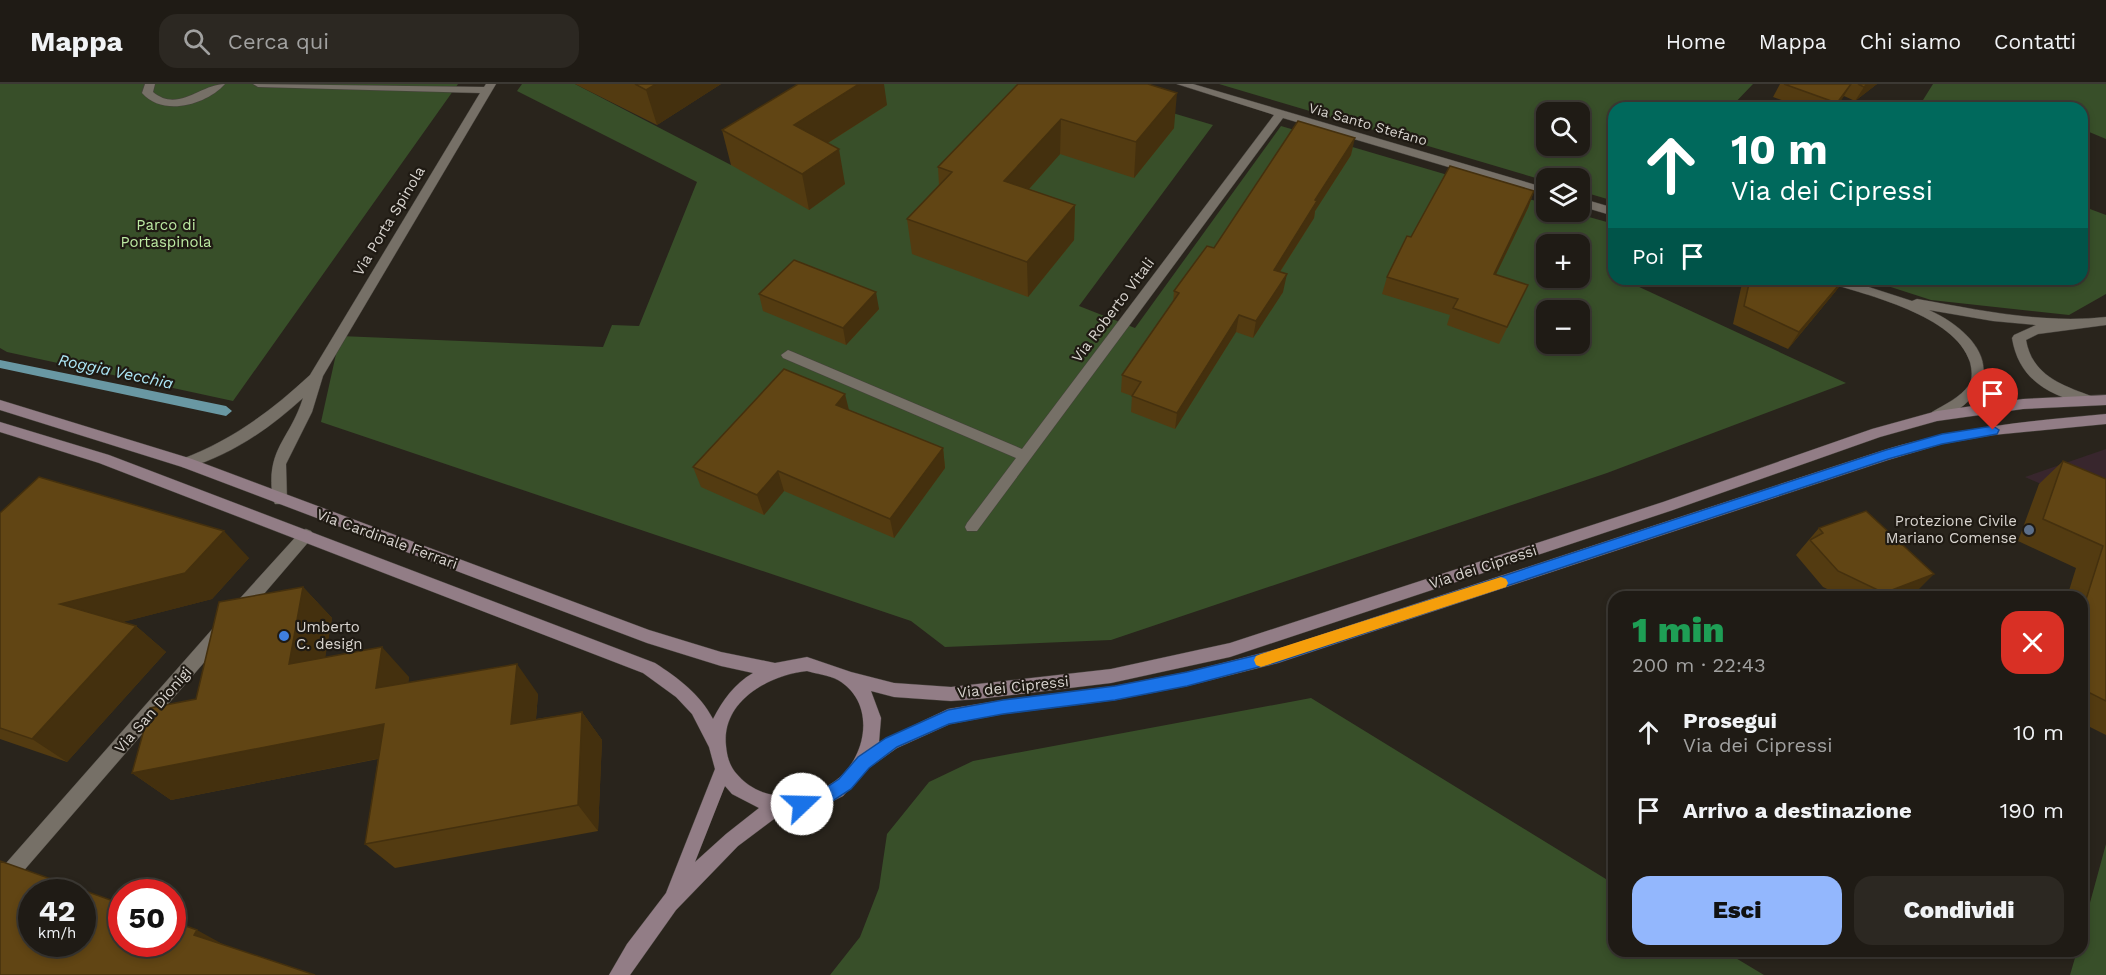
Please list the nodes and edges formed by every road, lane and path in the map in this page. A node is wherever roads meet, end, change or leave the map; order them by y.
1 (150, 84) edge
2 (220, 84) edge
3 (258, 84) edge
4 (1182, 84) edge
5 (489, 87) edge
6 (1281, 113) junction
7 (1536, 189) edge
8 (1590, 205) edge
9 (1608, 210) edge
10 (1849, 285) edge
11 (1888, 297) junction
12 (2106, 321) edge
13 (2080, 325) junction
14 (788, 355) dead end
15 (316, 376) junction
16 (2086, 400) junction
17 (2106, 400) edge
18 (0, 405) edge
19 (1937, 417) junction
20 (2106, 419) edge
21 (0, 427) edge
22 (1025, 456) junction
23 (187, 463) junction
24 (279, 500) junction
25 (972, 527) dead end
26 (306, 535) junction
27 (774, 670) junction
28 (852, 679) junction
29 (717, 745) junction
30 (863, 763) junction
31 (723, 771) junction
32 (779, 805) junction
33 (0, 884) edge
34 (672, 897) junction
35 (619, 975) edge

1 - 2 street
3 - 5 street
4 - 6 street, Via Santo Stefano
5 - 15 street, Via Porta Spinola
6 - 7 street, Via Santo Stefano
6 - 22 street, Via Roberto Vitali
8 - 9 street
10 - 11 street
11 - 13 street
11 - 19 street
12 - 13 street
13 - 16 street
14 - 22 street
15 - 23 street, Via Porta Spinola
15 - 24 street, Via Porta Spinola
16 - 17 main road, Via dei Cipressi
16 - 19 main road, Via dei Cipressi
18 - 23 main road, Via Cardinale Ferrari
19 - 28 main road, Via dei Cipressi
20 - 30 main road, Via dei Cipressi
21 - 26 main road, Via Cardinale Ferrari
22 - 25 street, Via Roberto Vitali
23 - 24 main road, Via Cardinale Ferrari
24 - 27 main road, Via Cardinale Ferrari
26 - 29 main road, Via Cardinale Ferrari
26 - 33 street, Via San Dionigi
27 - 28 main road
27 - 29 main road
28 - 30 main road
29 - 31 main road
30 - 32 main road
31 - 32 main road
31 - 34 main road
32 - 34 main road
34 - 35 main road

